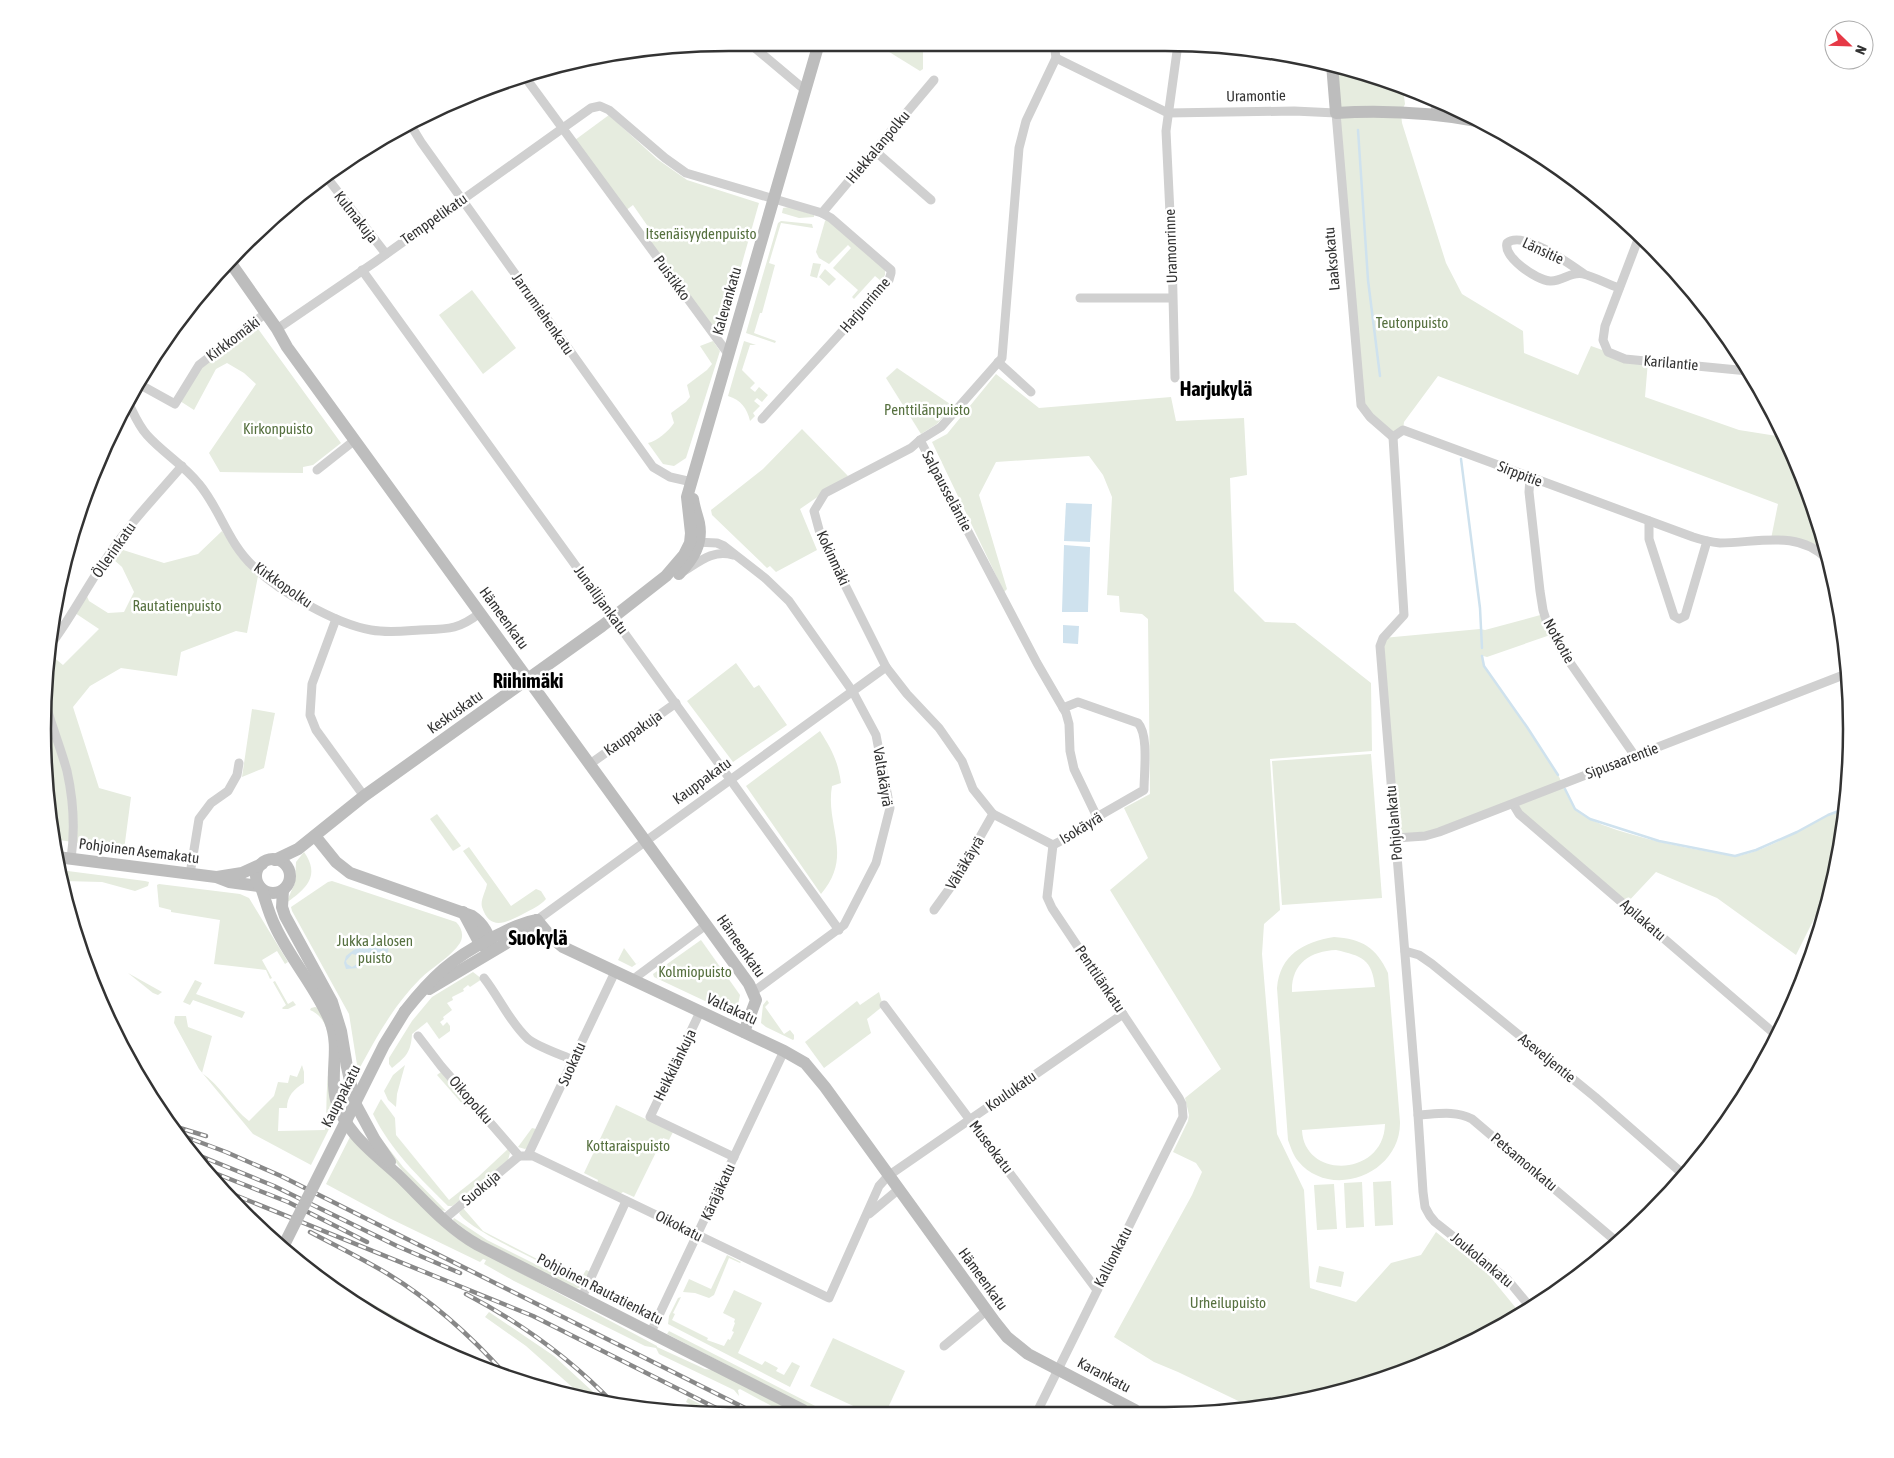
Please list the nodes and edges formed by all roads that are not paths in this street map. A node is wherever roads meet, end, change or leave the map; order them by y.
1 (760, 51) edge
2 (817, 51) edge
3 (1055, 51) edge
4 (1177, 52) edge
5 (1056, 58) junction
6 (1333, 72) edge
7 (934, 80) dead end
8 (529, 82) edge
9 (805, 90) junction
10 (1436, 108) edge
11 (1336, 112) junction
12 (1168, 113) junction
13 (1434, 115) junction
14 (1457, 117) edge
15 (563, 128) junction
16 (413, 129) edge
17 (875, 151) junction
18 (330, 181) edge
19 (462, 200) junction
20 (774, 200) junction
21 (931, 200) dead end
22 (822, 214) junction
23 (1637, 243) edge
24 (386, 254) junction
25 (234, 267) edge
26 (362, 270) junction
27 (1584, 274) junction
28 (1619, 288) junction
29 (1080, 298) dead end
30 (1172, 298) junction
31 (266, 313) junction
32 (277, 329) junction
33 (729, 355) junction
34 (998, 362) junction
35 (1740, 370) edge
36 (1174, 378) dead end
37 (144, 387) edge
38 (1031, 392) dead end
39 (132, 409) edge
40 (762, 420) dead end
41 (1393, 437) junction
42 (355, 440) junction
43 (920, 440) junction
44 (182, 466) junction
45 (317, 470) dead end
46 (1530, 478) junction
47 (692, 482) junction
48 (1649, 521) junction
49 (1707, 541) junction
50 (696, 544) junction
51 (712, 554) junction
52 (1820, 554) edge
53 (738, 557) junction
54 (678, 576) junction
55 (632, 603) junction
56 (480, 613) junction
57 (614, 617) junction
58 (336, 619) junction
59 (58, 634) edge
60 (886, 667) junction
61 (1840, 676) edge
62 (528, 680) junction
63 (853, 692) junction
64 (676, 703) junction
65 (1063, 708) junction
66 (51, 722) edge
67 (1635, 756) junction
68 (239, 763) dead end
69 (590, 764) junction
70 (732, 780) junction
71 (364, 796) junction
72 (1513, 804) junction
73 (993, 814) junction
74 (1097, 817) junction
75 (315, 836) junction
76 (1396, 838) junction
77 (645, 842) junction
78 (1053, 845) junction
79 (298, 849) junction
80 (64, 858) edge
81 (71, 859) junction
82 (276, 860) junction
83 (262, 864) junction
84 (289, 873) junction
85 (190, 874) junction
86 (216, 877) junction
87 (261, 888) junction
88 (283, 890) junction
89 (934, 910) dead end
90 (537, 920) junction
91 (706, 925) junction
92 (839, 930) junction
93 (487, 944) junction
94 (1405, 951) junction
95 (615, 972) junction
96 (484, 978) dead end
97 (632, 980) junction
98 (754, 992) junction
99 (884, 1005) dead end
100 (700, 1012) junction
101 (1123, 1014) junction
102 (740, 1030) junction
103 (1772, 1031) edge
104 (418, 1036) dead end
105 (784, 1051) junction
106 (573, 1060) junction
107 (810, 1069) joint
108 (1182, 1104) joint
109 (1418, 1115) junction
110 (970, 1120) junction
111 (524, 1156) junction
112 (734, 1157) junction
113 (1679, 1171) edge
114 (398, 1175) junction
115 (888, 1176) junction
116 (898, 1189) junction
117 (626, 1201) junction
118 (867, 1216) junction
119 (1430, 1216) joint
120 (443, 1220) junction
121 (698, 1234) junction
122 (1613, 1238) edge
123 (286, 1242) edge
124 (1096, 1290) junction
125 (582, 1297) junction
126 (829, 1298) joint
127 (1526, 1302) edge
128 (986, 1311) junction
129 (651, 1332) junction
130 (944, 1346) dead end
131 (1058, 1369) junction
132 (797, 1407) edge
133 (1039, 1407) edge
134 (1129, 1407) edge

1 - 9 street
2 - 9 street, Kalevankatu
3 - 5 street
4 - 12 street, Uramonrinne
5 - 12 street, Uramontie
5 - 34 street, Salpausseläntie
6 - 11 street, Laaksokatu
7 - 17 street, Hiekkalanpolku
8 - 15 street, Puistikko
9 - 20 street, Kalevankatu
10 - 13 street
11 - 12 street, Uramontie
11 - 13 street, Uramontie
11 - 41 street, Laaksokatu
12 - 30 street, Uramonrinne
13 - 14 street, Uramontie
15 - 19 street, Temppelikatu
15 - 20 street, Temppelikatu
15 - 33 street, Puistikko
16 - 19 street, Jarrumiehenkatu
17 - 21 street
17 - 22 street, Hiekkalanpolku
18 - 24 street, Kulmakuja
19 - 24 street, Temppelikatu
19 - 47 street, Jarrumiehenkatu
20 - 22 street, Harjunrinne
20 - 33 street, Kalevankatu
22 - 40 street, Harjunrinne
23 - 28 street
24 - 26 street, Temppelikatu
25 - 31 street, Hämeenkatu
26 - 32 street, Temppelikatu
26 - 57 street, Junailijankatu
27 - 27 street, Länsitie
27 - 28 street, Länsitie
28 - 35 street, Karilantie
29 - 30 street
30 - 36 street, Uramonrinne
31 - 32 street, Hämeenkatu
31 - 37 street, Kirkkomäki
32 - 42 street, Hämeenkatu
33 - 47 street, Kalevankatu
34 - 38 street
34 - 43 street, Salpausseläntie
39 - 44 street, Kirkkopolku
41 - 46 street, Sirppitie
41 - 76 street, Pohjolankatu
42 - 45 street
42 - 56 street, Hämeenkatu
43 - 60 street, Kokinmäki
43 - 65 street, Salpausseläntie
44 - 58 street, Kirkkopolku
44 - 59 street, Öllerinkatu
46 - 48 street, Sirppitie
46 - 67 street, Notkotie
47 - 50 street, Kalevankatu
48 - 49 street, Sirppitie
48 - 49 street
49 - 52 street, Sirppitie
50 - 51 street
50 - 53 street, Valtakäyrä
50 - 54 street, Keskuskatu
50 - 55 street, Keskuskatu
51 - 53 street
51 - 54 street
53 - 63 street, Valtakäyrä
54 - 55 street, Keskuskatu
55 - 57 street, Keskuskatu
56 - 58 street, Kirkkopolku
56 - 62 street, Hämeenkatu
57 - 62 street, Keskuskatu
57 - 64 street, Junailijankatu
58 - 71 street
60 - 63 street, Kauppakatu
60 - 73 street, Isokäyrä
61 - 67 street, Sipusaarentie
62 - 69 street, Hämeenkatu
62 - 71 street, Keskuskatu
63 - 70 street, Kauppakatu
63 - 92 street, Valtakäyrä
64 - 69 street, Kauppakuja
64 - 70 street, Junailijankatu
65 - 74 street, Salpausseläntie
65 - 74 street, Isokäyrä
66 - 81 street
67 - 72 street, Sipusaarentie
68 - 85 street
69 - 77 street, Hämeenkatu
70 - 77 street, Kauppakatu
70 - 92 street, Junailijankatu
71 - 75 street, Keskuskatu
72 - 76 street, Sipusaarentie
72 - 103 street, Apilakatu
73 - 78 street, Isokäyrä
73 - 89 street, Vähäkäyrä
74 - 78 street, Isokäyrä
75 - 79 street, Keskuskatu
75 - 93 street
76 - 94 street, Pohjolankatu
77 - 90 street, Kauppakatu
77 - 91 street, Hämeenkatu
78 - 101 street, Penttilänkatu
79 - 82 street, Keskuskatu
79 - 84 street
80 - 81 street, Pohjoinen Asemakatu
81 - 85 street, Pohjoinen Asemakatu
82 - 83 street
82 - 84 street
83 - 86 street, Pohjoinen Asemakatu
83 - 87 street
84 - 88 street
85 - 86 street, Pohjoinen Asemakatu
86 - 87 street, Pohjoinen Asemakatu
87 - 88 street
87 - 114 street, Pohjoinen Rautatienkatu
88 - 114 street, Pohjoinen Rautatienkatu
90 - 93 street, Kauppakatu
90 - 95 street, Valtakatu
91 - 97 street
91 - 98 street, Hämeenkatu
92 - 98 street, Valtakäyrä
93 - 123 street, Kauppakatu, bridge
94 - 109 street, Pohjolankatu
94 - 113 street, Aseveljentie
95 - 97 street, Valtakatu
95 - 106 street, Suokatu
96 - 106 street
97 - 100 street, Valtakatu
98 - 102 street, Hämeenkatu
99 - 110 street, Museokatu
100 - 102 street, Valtakatu
100 - 112 street, Heikkilänkuja
101 - 108 street, Penttilänkatu
101 - 110 street, Koulukatu
102 - 105 street, Valtakatu
104 - 111 street, Oikopolku
105 - 107 street, Valtakatu
105 - 112 street, Käräjäkatu
106 - 111 street, Suokatu
107 - 115 street, Hämeenkatu
108 - 124 street, Kallionkatu
109 - 119 street, Pohjolankatu
109 - 122 street, Petsamonkatu
110 - 115 street, Koulukatu
110 - 124 street, Museokatu
111 - 117 street, Oikokatu
111 - 120 street, Suokuja
112 - 121 street, Käräjäkatu
114 - 120 street, Pohjoinen Rautatienkatu
115 - 116 street, Hämeenkatu
115 - 118 street, Koulukatu
116 - 118 street, Koulukatu
116 - 128 street, Hämeenkatu
117 - 121 street, Oikokatu
117 - 125 street
118 - 126 street, Koulukatu
119 - 127 street, Joukolankatu
120 - 125 street, Pohjoinen Rautatienkatu
121 - 126 street, Oikokatu
121 - 129 street, Käräjäkatu
124 - 131 street, Kallionkatu
125 - 129 street, Pohjoinen Rautatienkatu
128 - 130 street
128 - 131 street, Hämeenkatu
129 - 132 street, Pohjoinen Rautatienkatu
131 - 133 street, Kallionkatu
131 - 134 street, Karankatu

